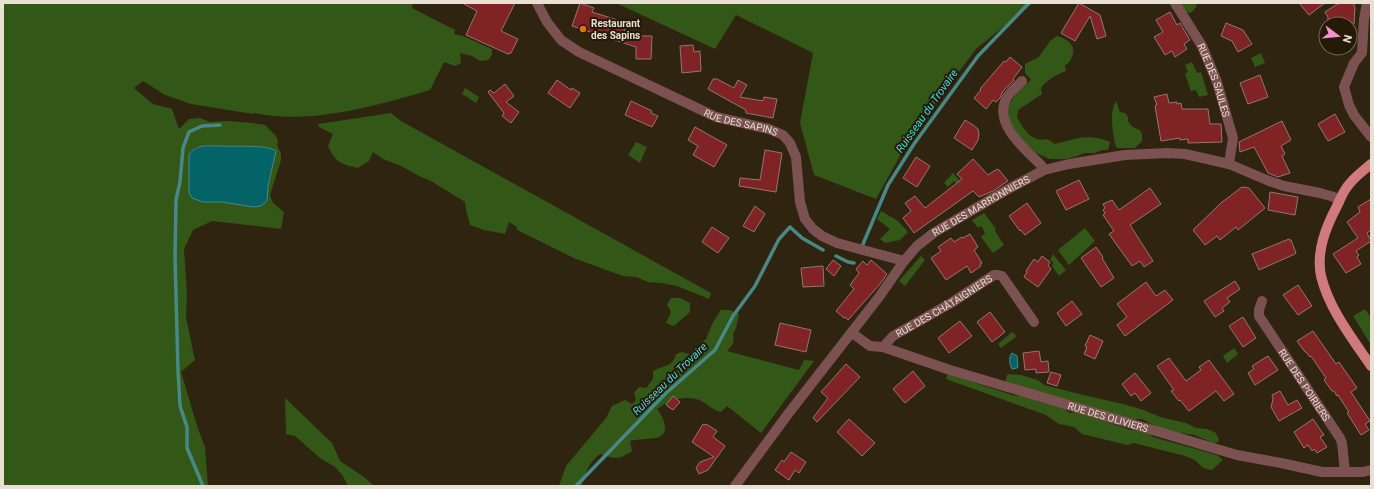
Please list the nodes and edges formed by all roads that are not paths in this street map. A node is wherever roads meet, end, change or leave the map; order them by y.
1 (537, 3) edge
2 (1175, 3) edge
3 (1367, 3) edge
4 (1022, 81) dead end
5 (1371, 137) edge
6 (1229, 164) junction
7 (1371, 164) edge
8 (1044, 170) junction
9 (1371, 173) edge
10 (1339, 201) junction
11 (904, 261) junction
12 (1262, 301) dead end
13 (1034, 322) dead end
14 (852, 332) junction
15 (883, 347) junction
16 (1371, 366) edge
17 (1371, 470) edge
18 (1345, 472) junction
19 (735, 486) edge

1 - 11 street, RUE DES SAPINS
2 - 6 street, RUE DES SAULES
3 - 5 street
4 - 8 street
6 - 8 street, RUE DES MARRONNIERS
6 - 10 street, RUE DES MARRONNIERS
7 - 10 main road
8 - 11 street, RUE DES MARRONNIERS
9 - 10 main road
10 - 16 main road
11 - 14 street, RUE DES MARRONNIERS
12 - 18 street, RUE DES POIRIERS
13 - 15 street, RUE DES CHÂTAIGNIERS
14 - 15 street, RUE DES OLIVIERS
14 - 19 street, RUE DES MARRONNIERS
15 - 18 street, RUE DES OLIVIERS
17 - 18 street, RUE DES OLIVIERS

